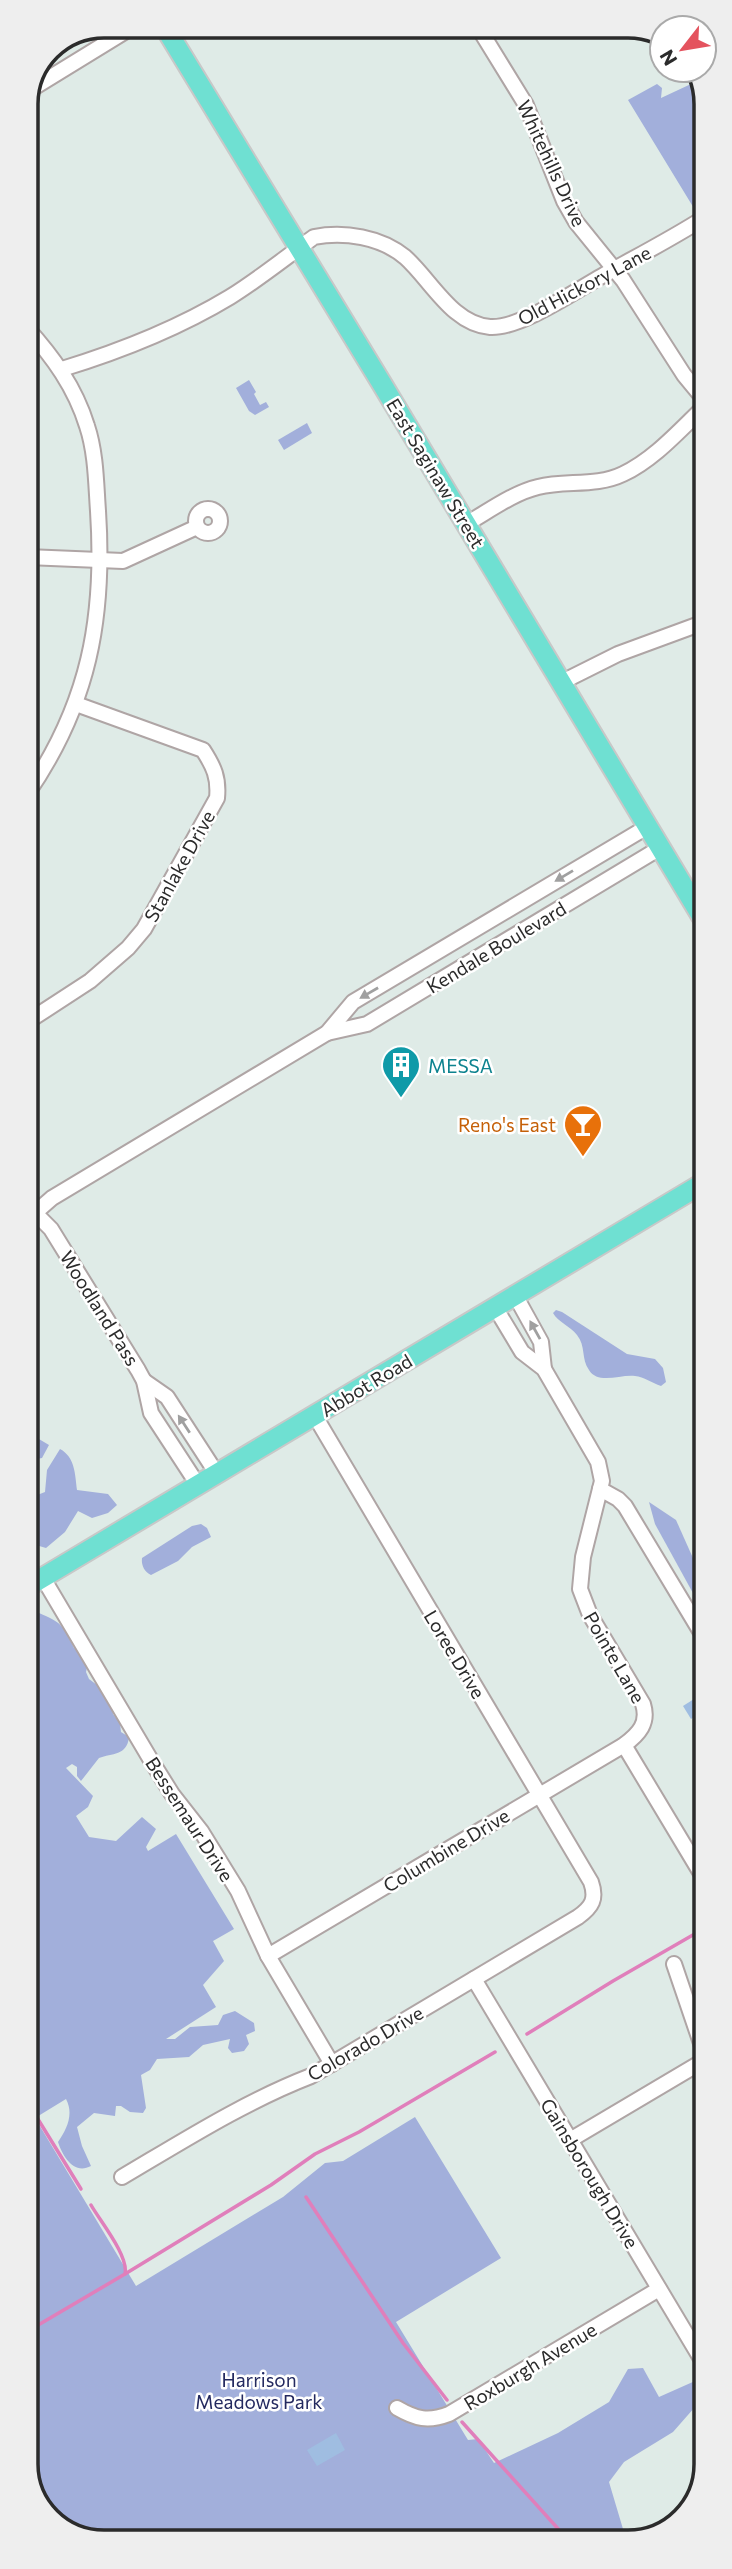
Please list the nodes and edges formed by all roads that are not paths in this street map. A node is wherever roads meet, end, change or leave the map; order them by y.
1 (114, 38) edge
2 (171, 38) edge
3 (485, 39) edge
4 (42, 82) edge
5 (694, 224) edge
6 (299, 248) junction
7 (615, 270) junction
8 (38, 341) edge
9 (61, 369) junction
10 (694, 390) edge
11 (694, 413) edge
12 (466, 524) junction
13 (197, 527) dead end
14 (38, 557) edge
15 (101, 561) junction
16 (694, 626) edge
17 (562, 682) junction
18 (76, 704) junction
19 (38, 776) edge
20 (647, 827) junction
21 (660, 848) junction
22 (694, 904) edge
23 (38, 1014) edge
24 (327, 1033) junction
25 (694, 1189) edge
26 (38, 1204) edge
27 (38, 1215) edge
28 (516, 1295) junction
29 (495, 1307) junction
30 (544, 1369) junction
31 (144, 1381) junction
32 (314, 1416) junction
33 (217, 1474) junction
34 (198, 1485) junction
35 (600, 1489) junction
36 (38, 1581) edge
37 (38, 1588) edge
38 (694, 1621) edge
39 (624, 1745) junction
40 (540, 1794) junction
41 (694, 1862) edge
42 (595, 1892) joint
43 (268, 1956) junction
44 (674, 1964) dead end
45 (474, 1979) junction
46 (694, 2024) edge
47 (332, 2064) junction
48 (694, 2064) edge
49 (570, 2140) junction
50 (122, 2178) dead end
51 (659, 2288) junction
52 (694, 2347) edge
53 (397, 2408) dead end

1 - 4 street
2 - 6 main road, East Saginaw Street
3 - 7 street, Whitehills Drive
5 - 7 street, Old Hickory Lane
6 - 7 street, Old Hickory Lane
6 - 9 street, Old Hickory Lane
6 - 12 main road, East Saginaw Street
7 - 10 street, Whitehills Drive
8 - 9 street
9 - 15 street
11 - 12 street
12 - 17 main road, East Saginaw Street
13 - 15 street
14 - 15 street
15 - 18 street
16 - 17 street
17 - 20 main road, East Saginaw Street
18 - 19 street
18 - 23 street, Stanlake Drive
20 - 21 main road, East Saginaw Street
20 -> 24 street, Kendale Boulevard
21 - 22 main road, East Saginaw Street
21 - 24 street, Kendale Boulevard
24 - 26 street, Kendale Boulevard
25 - 28 main road, Abbot Road
27 - 31 street, Woodland Pass
28 - 29 main road, Abbot Road
30 -> 28 street
29 - 30 street
29 - 32 main road, Abbot Road
30 - 35 street, Pointe Lane
33 -> 31 street, Woodland Pass
31 - 34 street, Woodland Pass
32 - 33 main road, Abbot Road
32 - 40 street, Loree Drive
33 - 34 main road, Abbot Road
34 - 36 main road, Abbot Road
35 - 38 street
35 - 39 street, Pointe Lane
37 - 43 street, Bessemaur Drive
39 - 40 street, Columbine Drive
39 - 41 street
40 - 42 street, Loree Drive
40 - 43 street, Columbine Drive
42 - 45 street, Colorado Drive
43 - 47 street, Bessemaur Drive
44 - 46 street
45 - 47 street, Colorado Drive
45 - 49 street, Gainsborough Drive
47 - 50 street, Colorado Drive
48 - 49 street
49 - 51 street, Gainsborough Drive
51 - 52 street, Gainsborough Drive
51 - 53 street, Roxburgh Avenue

